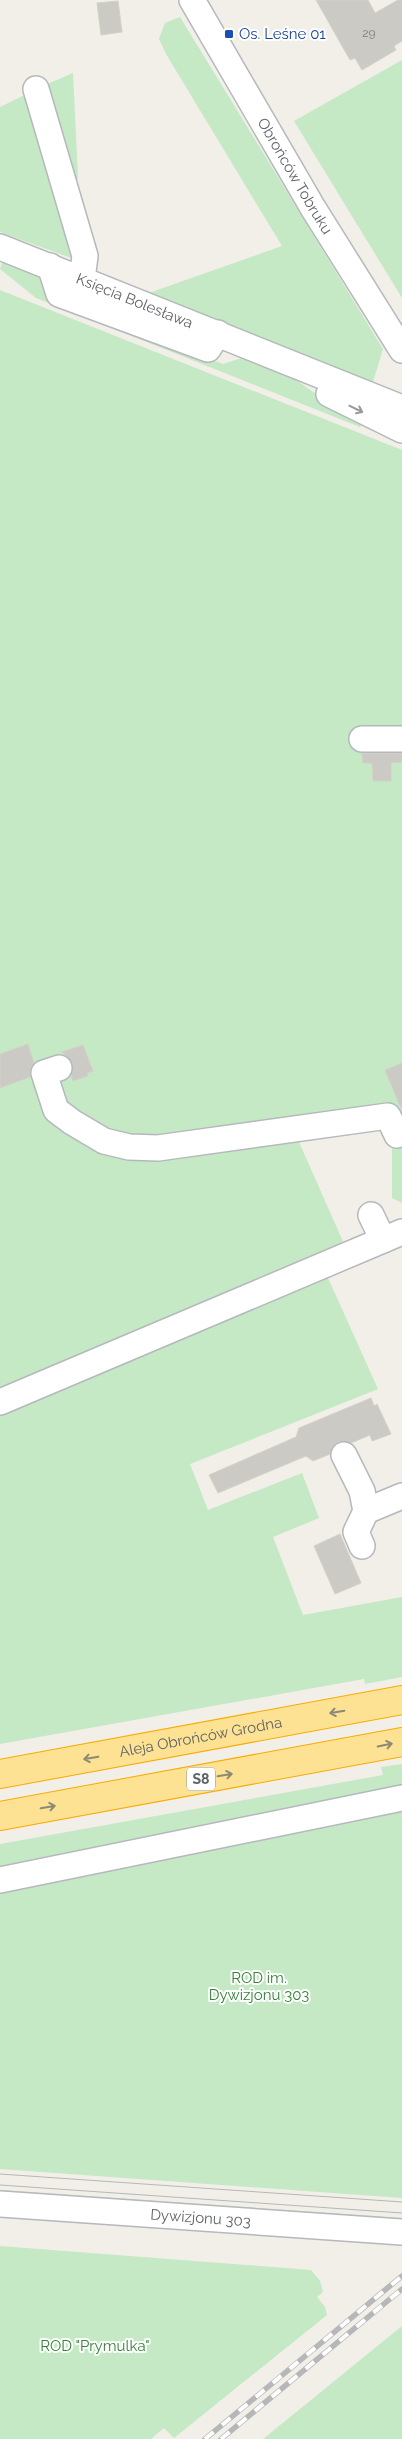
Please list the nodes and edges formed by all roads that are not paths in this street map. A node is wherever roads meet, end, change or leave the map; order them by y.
1 (192, 0) edge
2 (36, 88) dead end
3 (0, 246) edge
4 (50, 266) junction
5 (82, 279) junction
6 (218, 333) junction
7 (402, 350) edge
8 (270, 356) junction
9 (402, 408) edge
10 (402, 430) edge
11 (362, 739) dead end
12 (402, 739) edge
13 (59, 1068) dead end
14 (402, 1133) edge
15 (371, 1215) dead end
16 (392, 1236) edge
17 (0, 1402) edge
18 (344, 1455) dead end
19 (402, 1496) edge
20 (366, 1511) junction
21 (362, 1546) dead end
22 (402, 1700) edge
23 (402, 1742) edge
24 (0, 1774) edge
25 (402, 1798) edge
26 (0, 1816) edge
27 (0, 1880) edge
28 (0, 2204) edge
29 (402, 2232) edge

1 - 7 street, Obrońców Tobruku
2 - 5 street
3 - 4 street, Księcia Bolesława
4 - 5 street, Księcia Bolesława
4 - 6 street
5 - 6 street, Księcia Bolesława
6 - 8 street, Księcia Bolesława
8 - 9 street, Księcia Bolesława
8 -> 10 street, Księcia Bolesława
11 - 12 street
13 - 14 street
15 - 16 street
16 - 17 street
18 - 20 street
19 - 20 street
20 - 21 street
22 -> 24 highway, Aleja Obrońców Grodna
26 -> 23 highway, S8
25 - 27 street
28 - 29 street, Dywizjonu 303

